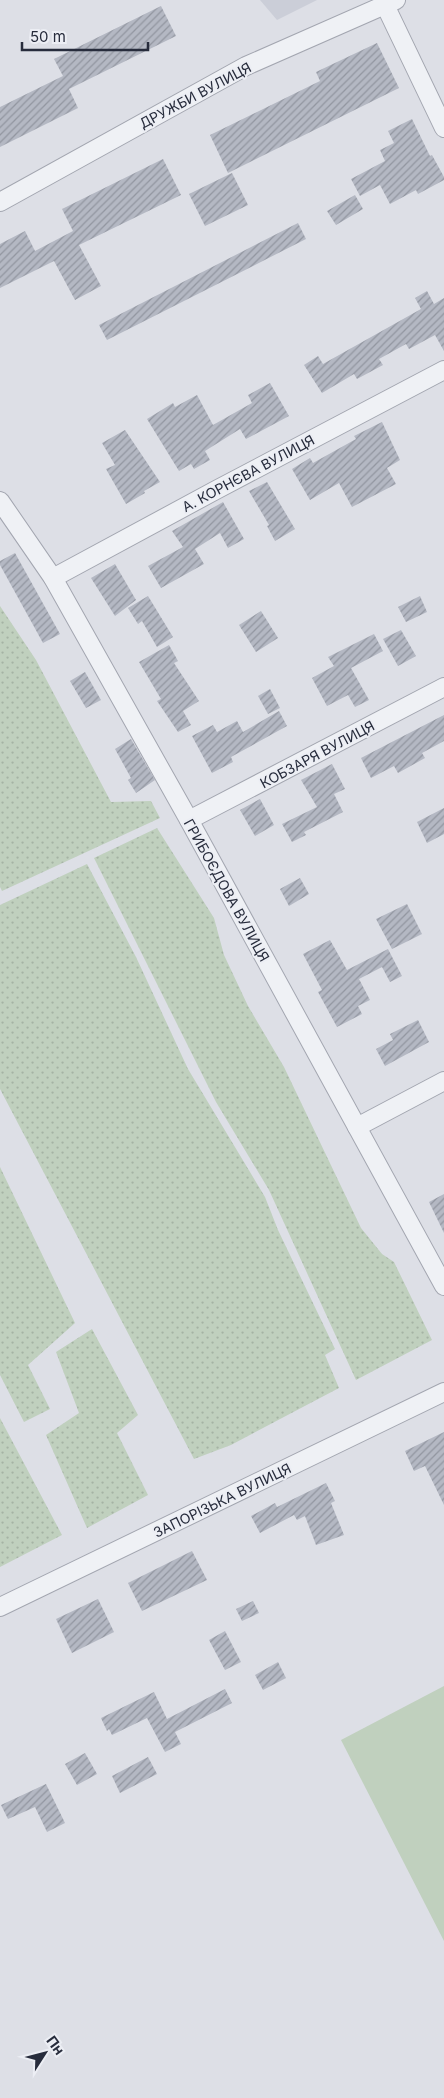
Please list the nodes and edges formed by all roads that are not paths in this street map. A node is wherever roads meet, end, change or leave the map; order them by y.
1 (390, 3) edge
2 (444, 128) edge
3 (0, 202) edge
4 (444, 370) edge
5 (0, 501) edge
6 (53, 578) junction
7 (444, 687) edge
8 (189, 820) junction
9 (444, 1081) edge
10 (357, 1127) junction
11 (444, 1286) edge
12 (444, 1392) edge
13 (0, 1607) edge

1 - 2 street
1 - 3 street, ДРУЖБИ ВУЛИЦЯ
4 - 6 street, А. КОРНЄВА ВУЛИЦЯ
5 - 6 street, ГРИБОЄДОВА ВУЛИЦЯ
6 - 8 street, ГРИБОЄДОВА ВУЛИЦЯ
7 - 8 street, КОБЗАРЯ ВУЛИЦЯ
8 - 10 street, ГРИБОЄДОВА ВУЛИЦЯ
9 - 10 street
10 - 11 street, ГРИБОЄДОВА ВУЛИЦЯ
12 - 13 street, ЗАПОРІЗЬКА ВУЛИЦЯ

